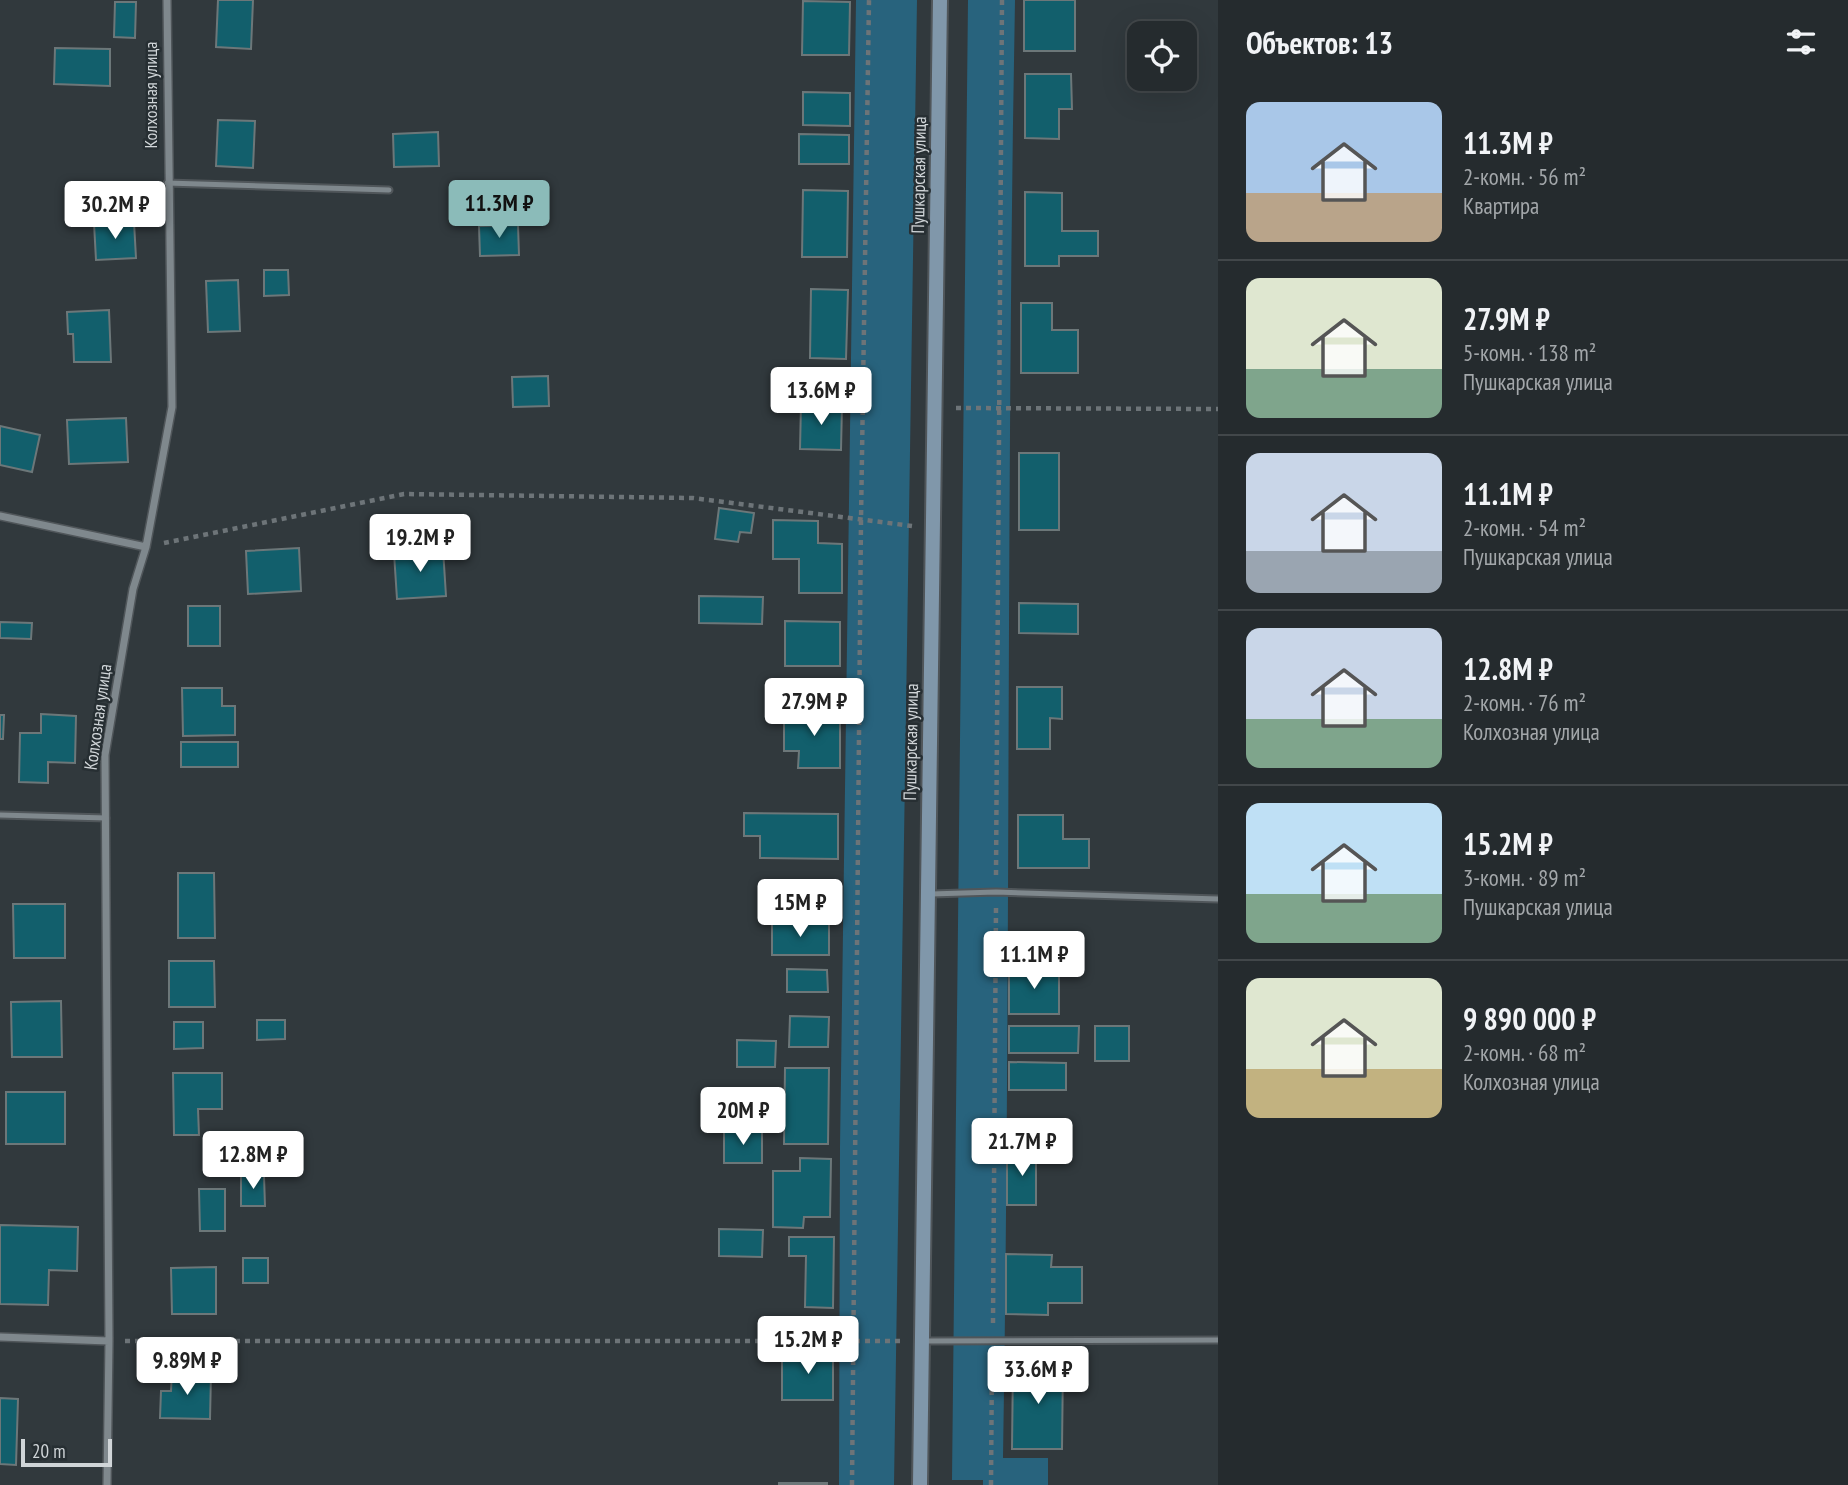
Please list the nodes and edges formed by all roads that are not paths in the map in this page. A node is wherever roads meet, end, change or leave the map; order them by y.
1 (167, 0) edge
2 (940, 0) edge
3 (167, 183) junction
4 (388, 190) dead end
5 (0, 516) edge
6 (146, 547) junction
7 (0, 815) edge
8 (106, 818) junction
9 (928, 894) junction
10 (1218, 900) edge
11 (0, 1338) edge
12 (1218, 1339) edge
13 (109, 1340) junction
14 (922, 1341) junction
15 (107, 1485) edge
16 (920, 1485) edge

1 - 3 street, Колхозная улица
2 - 9 main road, Пушкарская улица
3 - 4 lane
3 - 6 street, Колхозная улица
5 - 6 street
6 - 8 street, Колхозная улица
7 - 8 lane
8 - 13 street, Колхозная улица
9 - 10 lane
9 - 14 main road, Пушкарская улица
11 - 13 street
12 - 14 lane
13 - 15 street, Колхозная улица
14 - 16 main road, Пушкарская улица

